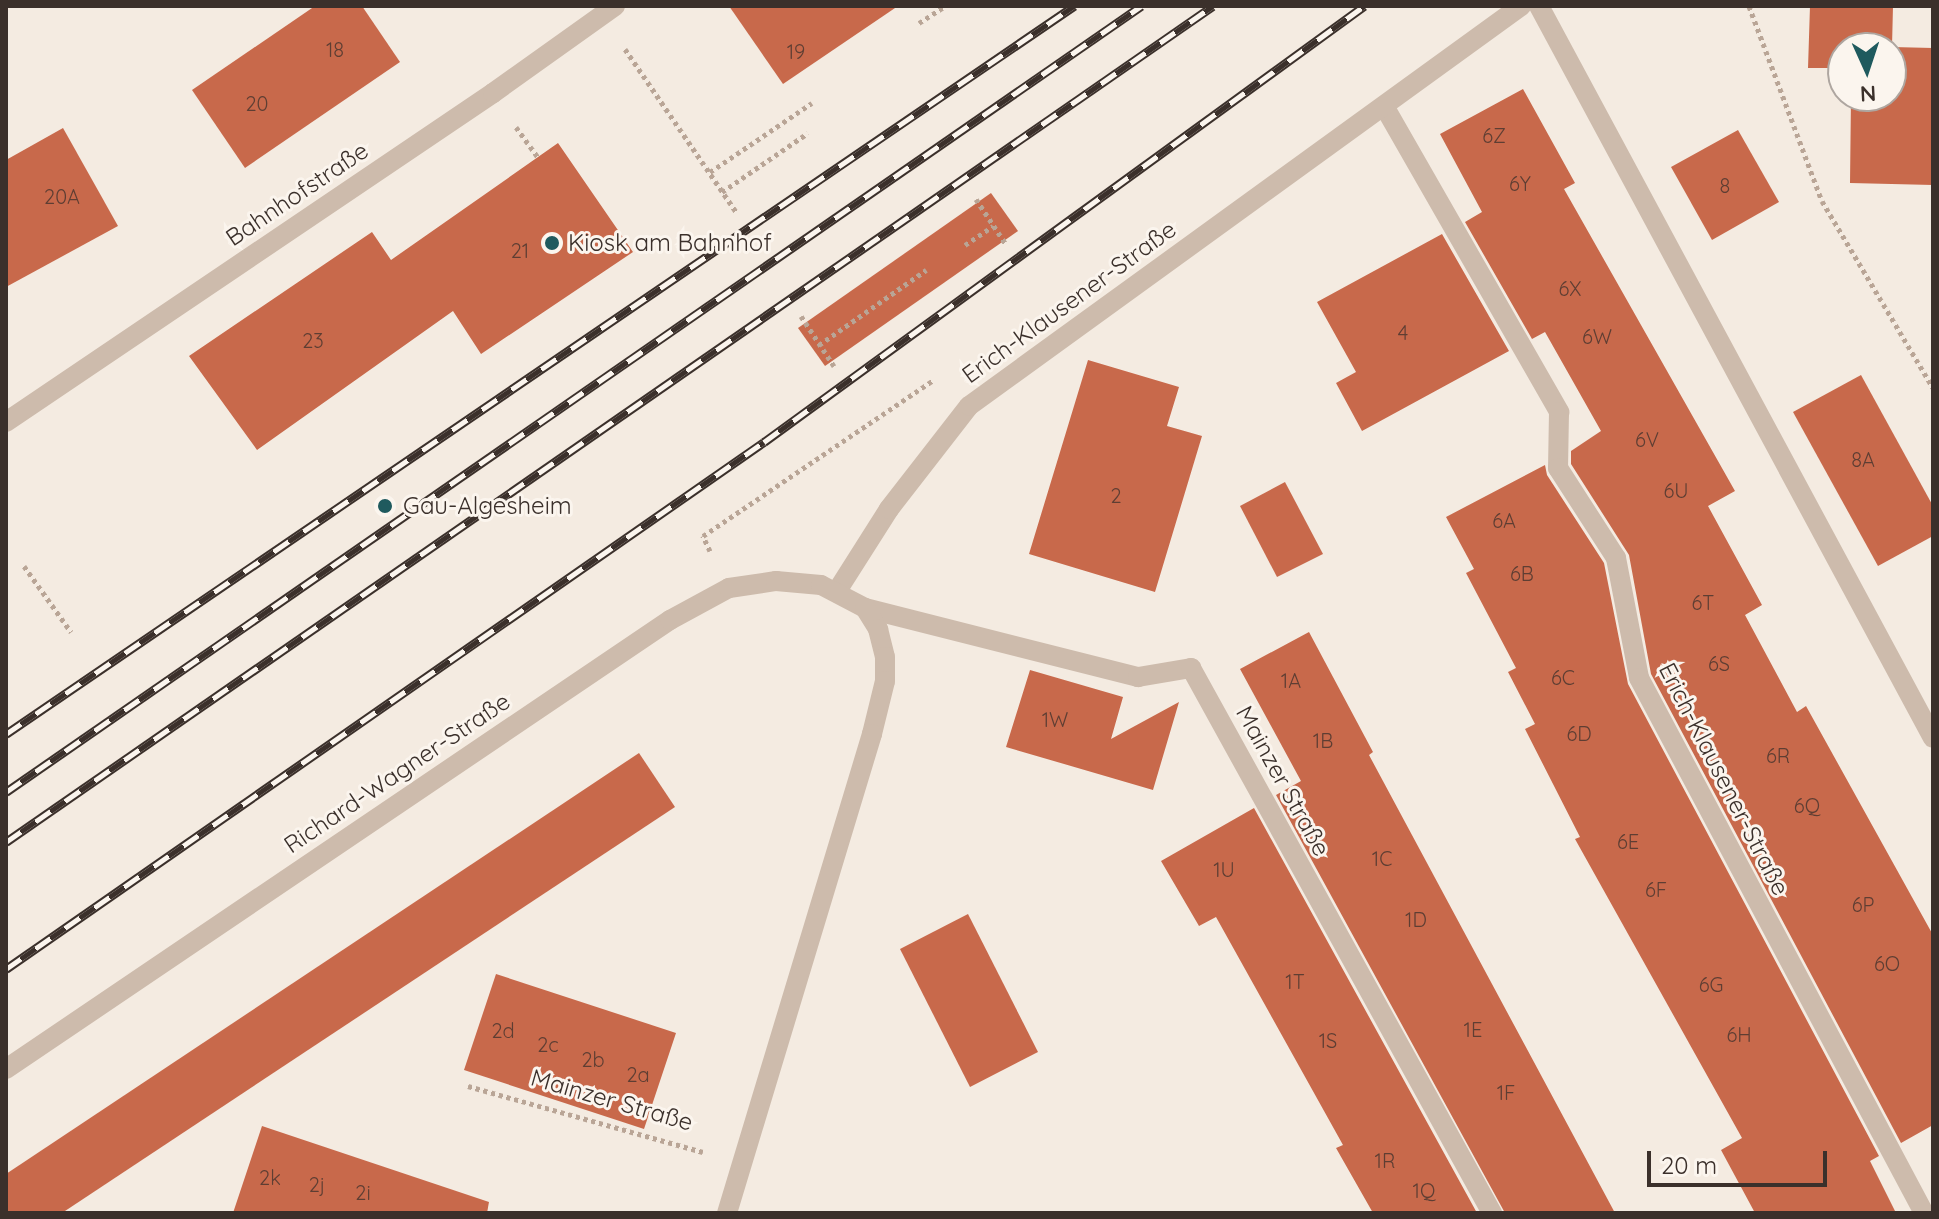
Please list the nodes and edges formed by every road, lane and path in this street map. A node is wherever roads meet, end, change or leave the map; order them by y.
1 (945, 6) edge
2 (1521, 6) edge
3 (1539, 6) edge
4 (1749, 6) edge
5 (609, 11) edge
6 (919, 23) dead end
7 (812, 103) dead end
8 (1384, 106) junction
9 (808, 133) dead end
10 (522, 136) dead end
11 (538, 157) dead end
12 (710, 172) junction
13 (722, 192) junction
14 (976, 199) dead end
15 (736, 212) dead end
16 (993, 226) junction
17 (1005, 243) dead end
18 (965, 245) dead end
19 (926, 270) dead end
20 (801, 316) dead end
21 (819, 345) junction
22 (834, 366) dead end
23 (934, 380) dead end
24 (1933, 388) edge
25 (6, 422) edge
26 (24, 566) dead end
27 (729, 588) junction
28 (837, 591) junction
29 (865, 608) junction
30 (71, 632) dead end
31 (1933, 738) edge
32 (6, 1069) edge
33 (468, 1086) dead end
34 (742, 1163) junction
35 (727, 1213) edge
36 (1492, 1213) edge
37 (1924, 1213) edge

1 - 6 path
2 - 8 street, Erich-Klausener-Straße
3 - 31 street
4 - 24 path
5 - 12 path
5 - 25 street, Bahnhofstraße
7 - 12 path
8 - 28 street, Erich-Klausener-Straße
8 - 37 street, Erich-Klausener-Straße
9 - 13 path
10 - 11 path
12 - 13 path
13 - 15 path
14 - 16 path
16 - 17 path
16 - 18 path
19 - 21 path
20 - 21 path
21 - 22 path
23 - 27 path
26 - 30 path
27 - 28 street, Richard-Wagner-Straße
27 - 32 street, Richard-Wagner-Straße
28 - 29 street, Mainzer Straße
29 - 34 street
29 - 36 street, Mainzer Straße
33 - 34 path, Mainzer Straße
34 - 35 street

